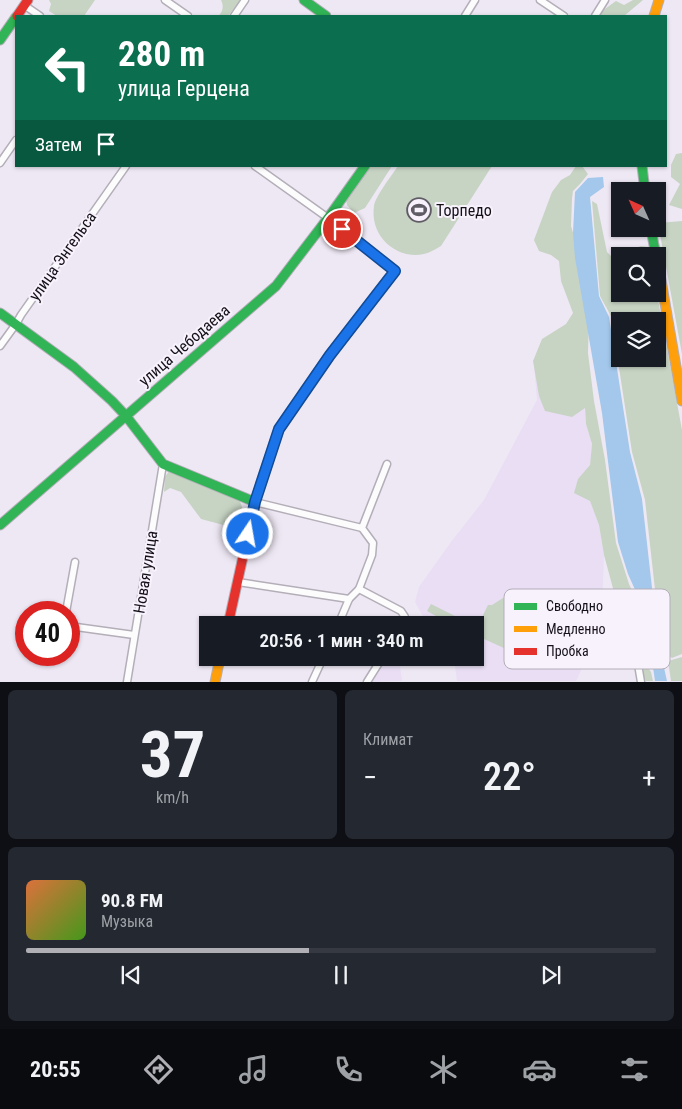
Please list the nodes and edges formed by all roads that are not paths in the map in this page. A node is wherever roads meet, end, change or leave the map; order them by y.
1 (165, 0) edge
2 (245, 0) edge
3 (304, 0) edge
4 (475, 0) edge
5 (540, 0) edge
6 (605, 0) edge
7 (659, 0) edge
8 (26, 3) edge
9 (17, 15) edge
10 (39, 15) edge
11 (187, 15) edge
12 (235, 15) edge
13 (325, 15) edge
14 (466, 15) edge
15 (562, 15) edge
16 (596, 15) edge
17 (654, 15) edge
18 (15, 18) edge
19 (0, 40) edge
20 (15, 141) edge
21 (0, 163) edge
22 (125, 167) edge
23 (256, 167) edge
24 (364, 167) edge
25 (642, 167) edge
26 (644, 182) edge
27 (328, 218) junction
28 (395, 271) joint
29 (665, 302) edge
30 (0, 313) edge
31 (16, 324) junction
32 (0, 346) edge
33 (682, 401) edge
34 (126, 416) junction
35 (163, 464) junction
36 (387, 464) dead end
37 (255, 502) junction
38 (0, 525) edge
39 (362, 528) junction
40 (75, 562) dead end
41 (238, 582) junction
42 (358, 589) junction
43 (349, 599) junction
44 (68, 601) edge
45 (230, 616) edge
46 (342, 616) edge
47 (404, 616) edge
48 (80, 628) edge
49 (134, 635) junction
50 (218, 666) edge
51 (319, 666) edge
52 (377, 666) edge
53 (639, 669) edge
54 (127, 682) edge
55 (215, 682) edge
56 (312, 682) edge
57 (367, 682) edge
58 (641, 682) edge

1 - 11 street
2 - 12 street
3 - 13 street
4 - 14 street
5 - 15 street
6 - 16 street
7 - 17 street
8 - 9 street
8 - 10 street
18 - 19 street
20 - 21 street
22 - 31 street, улица Энгельса
23 - 27 street
24 - 27 street, улица Чебодаева
25 - 26 street
27 - 28 street
27 - 34 street, улица Чебодаева
28 - 37 street
29 - 33 street
30 - 31 street
31 - 32 street, улица Энгельса
31 - 34 street
34 - 35 street
34 - 38 street, улица Чебодаева
35 - 37 street
35 - 49 street, Новая улица
36 - 39 street
37 - 39 street
37 - 41 street
39 - 42 street
40 - 44 street
41 - 43 street
41 - 45 street
42 - 43 street
42 - 47 street
43 - 46 street
48 - 49 street
49 - 54 street, Новая улица
50 - 55 street
51 - 56 street
52 - 57 street
53 - 58 street

